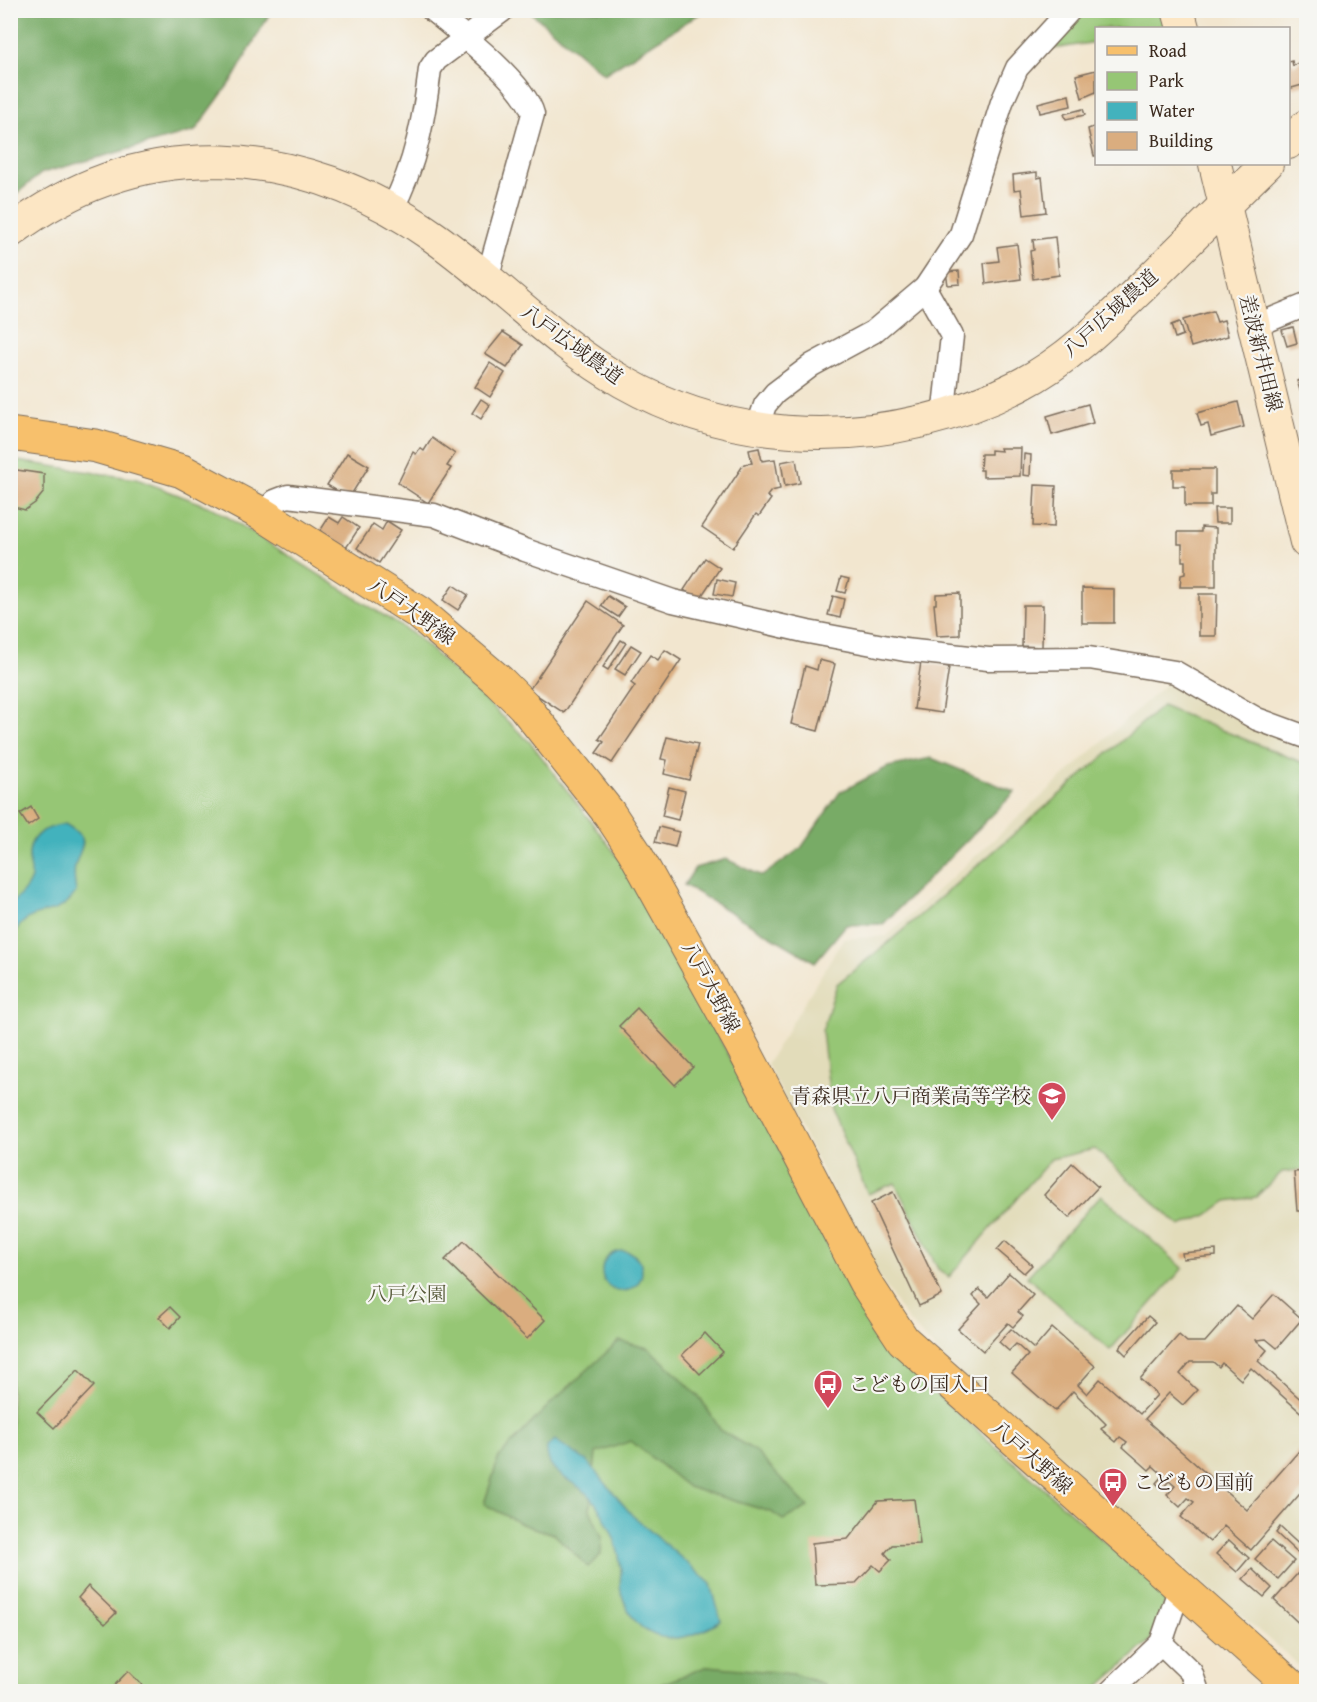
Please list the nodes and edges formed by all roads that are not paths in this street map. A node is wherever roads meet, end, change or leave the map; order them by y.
1 (432, 10) edge
2 (1070, 10) edge
3 (1178, 10) edge
4 (502, 11) edge
5 (1183, 27) edge
6 (466, 38) junction
7 (1306, 126) edge
8 (1290, 141) edge
9 (1215, 165) edge
10 (1266, 165) edge
11 (1224, 204) junction
12 (392, 209) junction
13 (10, 232) edge
14 (487, 279) junction
15 (925, 288) junction
16 (1306, 305) edge
17 (1255, 326) junction
18 (943, 417) junction
19 (757, 428) junction
20 (10, 434) edge
21 (262, 514) junction
22 (1306, 542) edge
23 (1306, 738) edge
24 (1180, 1587) junction
25 (1161, 1643) junction
26 (1110, 1692) edge
27 (1198, 1692) edge
28 (1299, 1692) edge

1 - 6 street
2 - 15 street
3 - 5 street
4 - 6 street
6 - 12 street
6 - 14 street
7 - 8 street
9 - 11 street, 差波新井田線
10 - 11 street, 八戸広域農道
11 - 17 street, 差波新井田線
11 - 18 street, 八戸広域農道
12 - 13 street, 八戸広域農道
12 - 14 street, 八戸広域農道
14 - 19 street, 八戸広域農道
15 - 18 street
15 - 19 street
16 - 17 street
17 - 22 street, 差波新井田線
18 - 19 street, 八戸広域農道
20 - 21 main road, 八戸大野線
21 - 23 street
21 - 24 main road, 八戸大野線
24 - 25 street
24 - 28 main road, 八戸大野線
25 - 26 street
25 - 27 street

